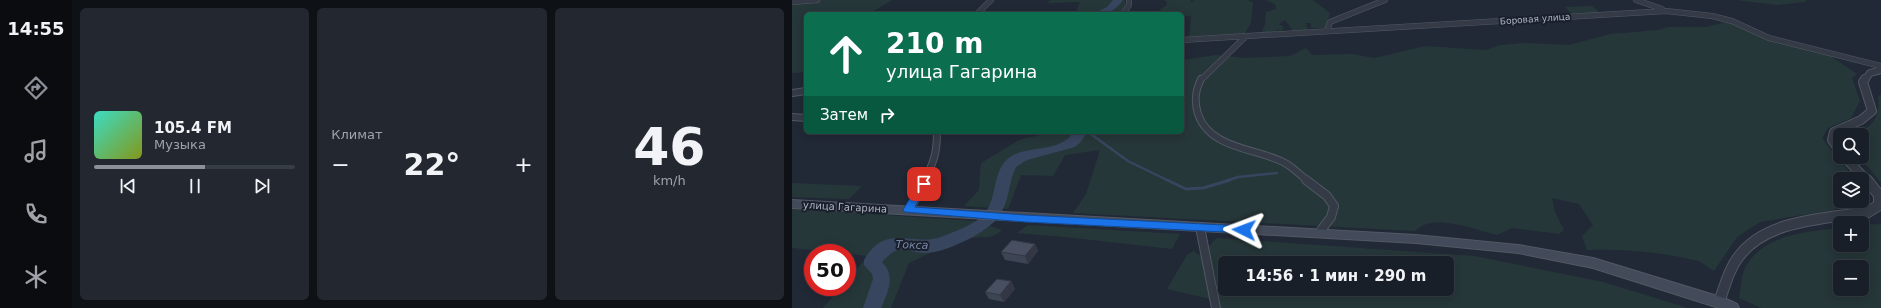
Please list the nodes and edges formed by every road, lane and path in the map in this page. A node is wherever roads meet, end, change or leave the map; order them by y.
1 (817, 0) edge
2 (991, 0) edge
3 (1129, 0) edge
4 (1384, 0) edge
5 (1636, 0) edge
6 (792, 2) edge
7 (1666, 11) junction
8 (979, 12) edge
9 (1124, 12) edge
10 (1327, 31) junction
11 (1246, 36) junction
12 (1184, 40) edge
13 (1855, 60) junction
14 (1881, 66) edge
15 (1881, 70) edge
16 (1870, 73) junction
17 (804, 91) edge
18 (792, 93) edge
19 (792, 117) edge
20 (804, 118) edge
21 (1843, 128) edge
22 (937, 134) edge
23 (1851, 164) edge
24 (792, 204) edge
25 (909, 210) junction
26 (1200, 227) junction
27 (1319, 233) junction
28 (1720, 302) junction
29 (1216, 308) edge
30 (1732, 308) edge

1 - 6 street
2 - 8 street
3 - 9 street
4 - 10 street
5 - 7 street
7 - 10 street, Боровая улица
7 - 13 street, Боровая улица
10 - 11 street, Боровая улица
11 - 12 street, Боровая улица
11 - 27 street
13 - 14 street, Боровая улица
13 - 16 street
15 - 16 street
16 - 21 street
17 - 18 street
19 - 20 street
22 - 25 street
23 - 28 street
24 - 25 main road, улица Гагарина
25 - 26 main road, улица Гагарина
26 - 27 main road, улица Гагарина
26 - 29 street
27 - 28 main road, улица Гагарина
28 - 30 main road, улица Гагарина

